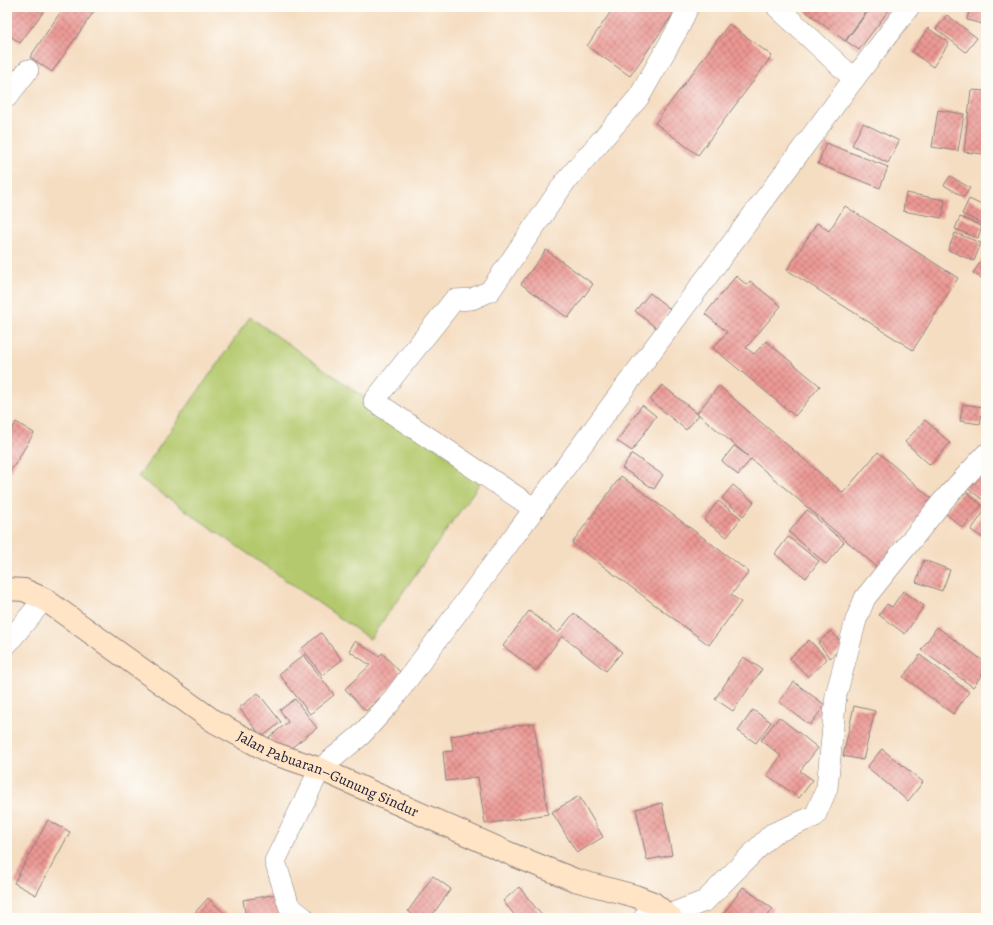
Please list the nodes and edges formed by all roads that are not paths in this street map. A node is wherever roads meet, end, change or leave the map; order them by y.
1 (688, 7) edge
2 (777, 7) edge
3 (909, 7) edge
4 (28, 70) dead end
5 (854, 79) junction
6 (7, 97) edge
7 (986, 454) edge
8 (535, 509) junction
9 (7, 589) edge
10 (44, 599) junction
11 (7, 644) edge
12 (320, 769) junction
13 (659, 914) edge
14 (304, 918) edge

1 - 8 street
2 - 5 street
3 - 5 street
4 - 6 street
5 - 8 street
7 - 13 street
8 - 12 street
9 - 10 street, Jalan Pabuaran–Gunung Sindur
10 - 11 street
10 - 12 street, Jalan Pabuaran–Gunung Sindur
12 - 13 street, Jalan Pabuaran–Gunung Sindur
12 - 14 street

